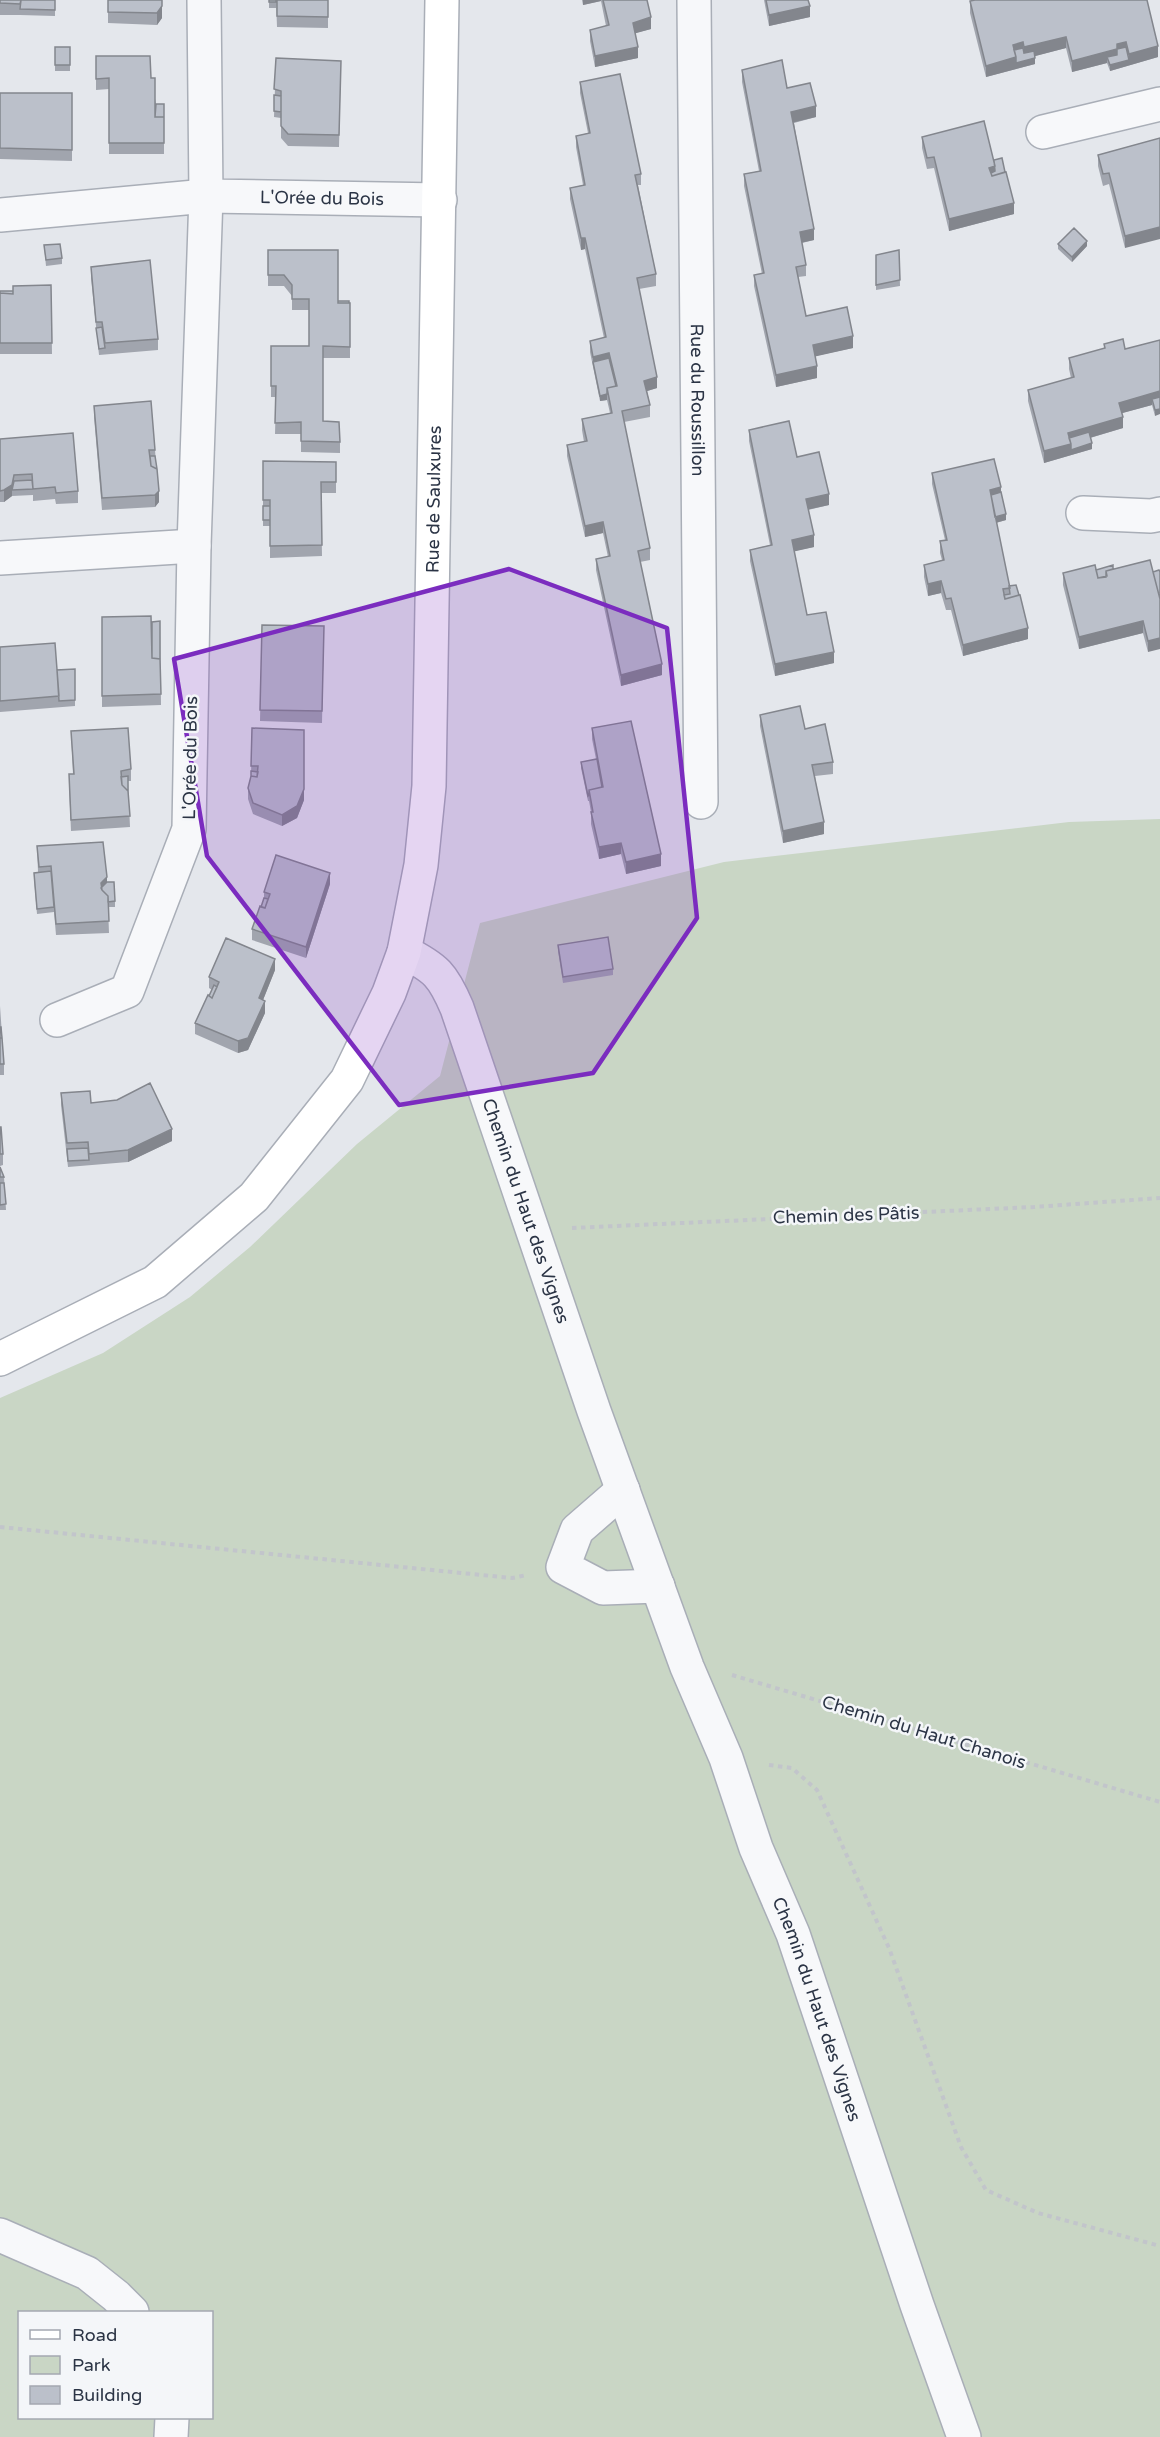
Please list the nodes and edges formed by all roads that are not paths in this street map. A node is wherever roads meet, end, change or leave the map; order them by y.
1 (204, 0) edge
2 (442, 0) edge
3 (694, 0) edge
4 (1160, 104) edge
5 (1043, 132) dead end
6 (206, 196) junction
7 (440, 200) junction
8 (0, 214) edge
9 (1083, 513) dead end
10 (1160, 514) edge
11 (194, 546) junction
12 (0, 558) edge
13 (702, 802) dead end
14 (404, 952) junction
15 (57, 1020) dead end
16 (0, 1359) edge
17 (623, 1490) junction
18 (658, 1586) junction
19 (0, 2235) edge
20 (130, 2311) edge
21 (172, 2419) edge
22 (171, 2437) edge
23 (964, 2437) edge

1 - 6 street, L'Orée du Bois
2 - 7 street, Rue de Saulxures
3 - 13 street, Rue du Roussillon
4 - 5 street
6 - 7 street, L'Orée du Bois
6 - 8 street, L'Orée du Bois
6 - 11 street, L'Orée du Bois
7 - 14 street, Rue de Saulxures
9 - 10 street
11 - 12 street
11 - 15 street, L'Orée du Bois
14 - 16 street, Rue de Saulxures
14 - 17 street, Chemin du Haut des Vignes
17 - 18 street, Chemin du Haut des Vignes
17 - 18 street
18 - 23 street, Chemin du Haut des Vignes
19 - 20 street
21 - 22 street

